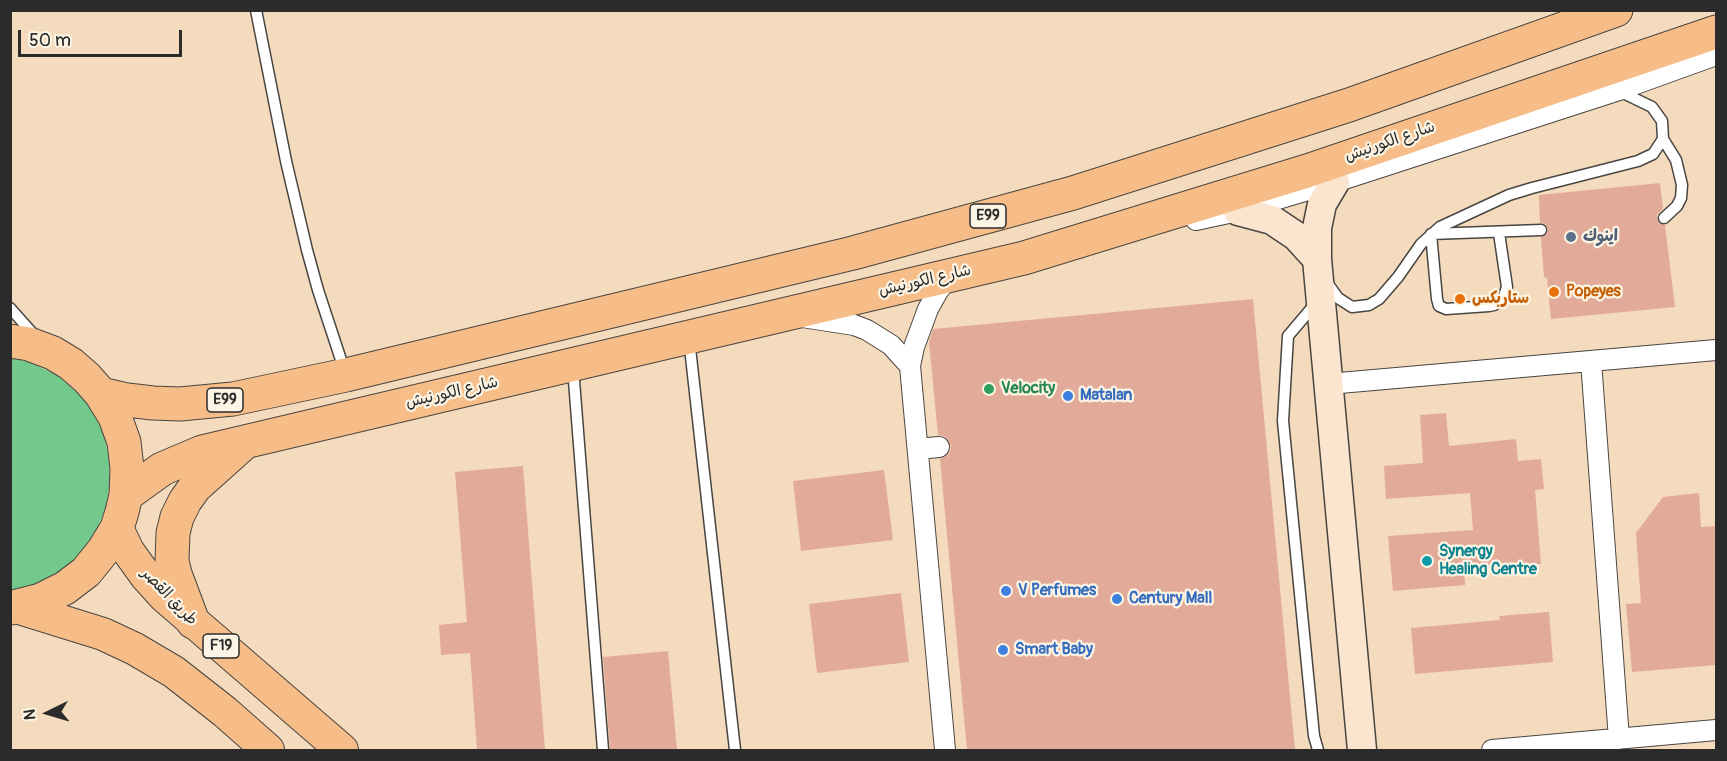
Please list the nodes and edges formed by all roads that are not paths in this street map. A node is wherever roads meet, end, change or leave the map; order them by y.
1 (256, 10) edge
2 (1616, 10) edge
3 (1716, 32) edge
4 (1716, 55) edge
5 (1619, 90) junction
6 (1663, 139) junction
7 (1335, 182) junction
8 (1238, 211) junction
9 (1665, 218) dead end
10 (1541, 230) dead end
11 (1499, 233) junction
12 (1431, 234) junction
13 (1024, 258) junction
14 (1317, 259) junction
15 (950, 276) junction
16 (1321, 299) junction
17 (10, 308) edge
18 (786, 315) junction
19 (688, 338) junction
20 (10, 341) edge
21 (1716, 350) edge
22 (52, 353) junction
23 (1591, 361) junction
24 (573, 364) junction
25 (910, 366) junction
26 (346, 375) junction
27 (1328, 384) junction
28 (101, 394) junction
29 (246, 441) junction
30 (939, 447) dead end
31 (918, 449) junction
32 (126, 495) junction
33 (117, 528) junction
34 (13, 608) edge
35 (193, 622) junction
36 (1716, 730) edge
37 (1619, 739) junction
38 (268, 750) edge
39 (342, 750) edge
40 (603, 750) edge
41 (735, 750) edge
42 (945, 750) edge
43 (1318, 750) edge
44 (1362, 750) edge
45 (1492, 750) edge

1 - 26 lane
2 - 26 highway, E99
3 - 13 highway, شارع الكورنيش
4 - 5 street
5 - 6 lane
5 - 7 street
6 - 9 lane
6 - 12 lane
7 - 8 street
7 - 14 street
8 - 13 street
8 - 14 street
10 - 11 lane
11 - 12 lane
11 - 12 lane
12 - 14 lane
13 - 15 highway, شارع الكورنيش
14 - 16 street
15 - 18 highway, شارع الكورنيش
15 - 25 street
16 - 27 street
16 - 43 lane
17 - 22 lane
18 - 19 highway, شارع الكورنيش
18 - 25 street
19 - 24 highway, شارع الكورنيش
19 - 41 lane
20 - 22 highway
21 - 23 street
22 - 28 highway
23 - 27 street
23 - 37 street
24 - 29 highway, شارع الكورنيش
24 - 40 lane
25 - 31 street
26 - 28 highway, E99
27 - 44 street
28 - 32 highway
29 - 32 highway, شارع الكورنيش
29 - 35 highway
30 - 31 street
31 - 42 street
32 - 33 highway
33 - 34 highway
33 - 35 main road, طريق القصر / F19
34 - 38 main road
35 - 39 main road, طريق القصر / F19
36 - 37 street
37 - 45 street

